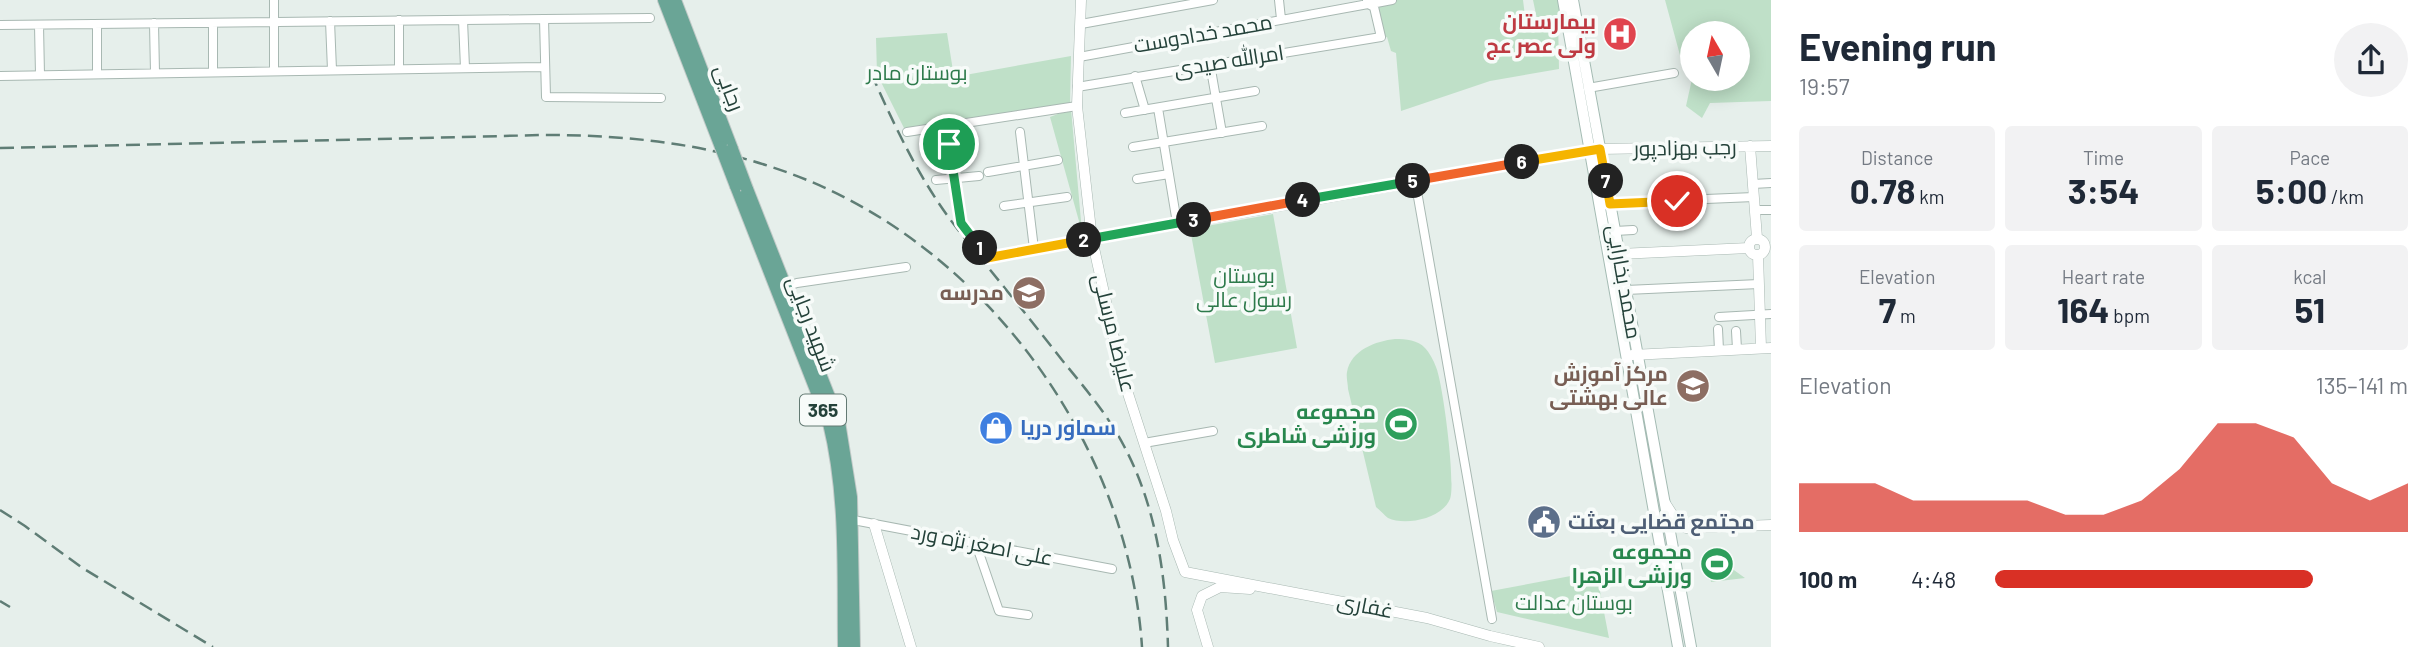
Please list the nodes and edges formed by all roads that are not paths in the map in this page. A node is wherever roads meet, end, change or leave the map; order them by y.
1 (274, 0) edge
2 (664, 0) edge
3 (675, 0) edge
4 (1082, 0) edge
5 (1213, 0) edge
6 (1279, 0) edge
7 (1392, 0) edge
8 (1563, 0) edge
9 (1573, 0) edge
10 (1369, 3) edge
11 (650, 18) dead end
12 (544, 19) junction
13 (1282, 19) junction
14 (400, 20) junction
15 (463, 20) junction
16 (330, 21) junction
17 (275, 22) junction
18 (154, 23) junction
19 (212, 23) junction
20 (97, 24) junction
21 (1081, 24) junction
22 (0, 25) edge
23 (39, 25) junction
24 (1079, 57) junction
25 (1579, 63) junction
26 (1210, 64) junction
27 (545, 67) junction
28 (465, 68) junction
29 (399, 69) junction
30 (332, 70) junction
31 (274, 71) junction
32 (213, 72) junction
33 (155, 73) junction
34 (1674, 73) dead end
35 (97, 74) junction
36 (40, 75) junction
37 (0, 76) edge
38 (1135, 76) junction
39 (1077, 87) junction
40 (1588, 88) junction
41 (1255, 91) dead end
42 (661, 98) dead end
43 (1216, 98) junction
44 (1077, 106) junction
45 (1158, 108) junction
46 (1145, 110) junction
47 (1125, 113) dead end
48 (1262, 125) dead end
49 (907, 132) dead end
50 (1020, 132) dead end
51 (1222, 133) junction
52 (1164, 143) junction
53 (949, 144) dead end
54 (1750, 146) junction
55 (1771, 146) edge
56 (1133, 147) dead end
57 (726, 148) junction
58 (1594, 150) junction
59 (1058, 160) dead end
60 (1024, 166) junction
61 (988, 172) dead end
62 (1169, 174) junction
63 (979, 176) dead end
64 (954, 178) junction
65 (1138, 179) dead end
66 (936, 180) dead end
67 (1771, 183) edge
68 (1753, 184) junction
69 (742, 188) junction
70 (1067, 197) dead end
71 (1418, 197) dead end
72 (1754, 197) junction
73 (1028, 204) junction
74 (1610, 204) junction
75 (1004, 206) dead end
76 (1755, 210) junction
77 (1771, 210) edge
78 (1177, 223) junction
79 (1633, 230) dead end
80 (1615, 231) junction
81 (1092, 239) junction
82 (1757, 239) junction
83 (1768, 247) edge
84 (1749, 248) junction
85 (1034, 249) junction
86 (1619, 254) junction
87 (1758, 255) junction
88 (987, 258) joint
89 (906, 267) dead end
90 (1759, 284) junction
91 (1771, 285) edge
92 (785, 287) junction
93 (1626, 290) junction
94 (1760, 314) junction
95 (1771, 314) edge
96 (1719, 317) dead end
97 (1717, 329) dead end
98 (1736, 331) dead end
99 (1766, 348) edge
100 (1737, 349) junction
101 (1719, 350) junction
102 (1631, 355) junction
103 (1213, 431) dead end
104 (1144, 443) junction
105 (1665, 503) junction
106 (847, 519) junction
107 (874, 524) junction
108 (1771, 525) edge
109 (976, 544) junction
110 (1112, 569) dead end
111 (1188, 574) joint
112 (1287, 591) junction
113 (1028, 615) dead end
114 (1492, 619) dead end
115 (844, 647) edge
116 (854, 647) edge
117 (911, 647) edge
118 (1208, 647) edge
119 (1539, 647) edge
120 (1678, 647) edge
121 (1691, 647) edge

1 - 17 street
2 - 57 main road, رجایی / 365
3 - 57 main road, رجایی / 365
4 - 21 street, علیرضا مرسلی
5 - 21 street
6 - 13 street
7 - 10 street, محمد خدادوست
8 - 25 main road, محمد بخارایی
9 - 25 main road, محمد بخارایی
10 - 13 street, محمد خدادوست
10 - 26 street, امرالله صیدی
11 - 12 street
12 - 15 street
12 - 27 street
13 - 24 street, محمد خدادوست
14 - 15 street
14 - 16 street
14 - 29 street
15 - 28 street
16 - 17 street
16 - 30 street
17 - 19 street
17 - 31 street
18 - 19 street
18 - 20 street
18 - 33 street
19 - 32 street
20 - 23 street
20 - 35 street
21 - 24 street, علیرضا مرسلی
22 - 23 street
23 - 36 street
24 - 39 street, علیرضا مرسلی
25 - 40 main road, محمد بخارایی
25 - 58 main road, محمد بخارایی
26 - 38 street, امرالله صیدی
26 - 43 street
27 - 28 street
27 - 42 street
28 - 29 street
29 - 30 street
30 - 31 street
31 - 32 street
32 - 33 street
33 - 35 street
34 - 40 street
35 - 36 street
36 - 37 street
38 - 39 street, امرالله صیدی
38 - 46 street
39 - 44 street, علیرضا مرسلی
40 - 58 main road, محمد بخارایی
41 - 43 street
43 - 45 street
43 - 51 street
44 - 49 street
44 - 81 street, علیرضا مرسلی
45 - 46 street
45 - 52 street
46 - 47 street
48 - 51 street
50 - 60 street
51 - 52 street
52 - 56 street
52 - 62 street
53 - 64 street
54 - 55 street, رجب بهزادپور
54 - 58 street, رجب بهزادپور
54 - 68 street
57 - 69 main road, رجایی / 365, bridge
58 - 74 main road, محمد بخارایی
58 - 78 street, رجب بهزادپور
58 - 102 main road, محمد بخارایی
59 - 60 street
60 - 61 street
60 - 73 street
62 - 65 street
62 - 78 street
63 - 64 street
64 - 66 street
64 - 88 street
67 - 68 street
68 - 72 street
69 - 92 main road, شهید رجایی / 365
69 - 106 main road, شهید رجایی / 365
70 - 73 street
71 - 114 street
72 - 74 street
72 - 76 street
73 - 75 street
73 - 85 street
74 - 80 main road, محمد بخارایی
76 - 77 street
76 - 82 street
78 - 81 street, رجب بهزادپور
79 - 80 street
80 - 86 main road, محمد بخارایی
81 - 85 street, رجب بهزادپور
81 - 104 street, علیرضا مرسلی
82 - 83 street
82 - 84 street
83 - 87 street
84 - 86 street
84 - 87 street
85 - 88 street, رجب بهزادپور
86 - 93 main road, محمد بخارایی
87 - 90 street
89 - 92 street
90 - 91 street
90 - 93 street
90 - 94 street
92 - 106 main road, شهید رجایی / 365
93 - 102 main road, محمد بخارایی
94 - 95 street
94 - 96 street
94 - 99 street
97 - 101 street
98 - 100 street
99 - 100 street
100 - 101 street
101 - 102 street
102 - 105 main road, محمد بخارایی
102 - 120 main road, محمد بخارایی
103 - 104 street
104 - 111 street, علیرضا مرسلی
105 - 108 street
105 - 121 main road, محمد بخارایی
106 - 107 street, علی اصغر نژه ورد
106 - 115 main road, شهید رجایی / 365
106 - 116 main road, شهید رجایی / 365
107 - 109 street, علی اصغر نژه ورد
107 - 117 street
109 - 110 street, علی اصغر نژه ورد
109 - 113 street
111 - 112 street, غفاری
112 - 118 street
112 - 119 street, غفاری

